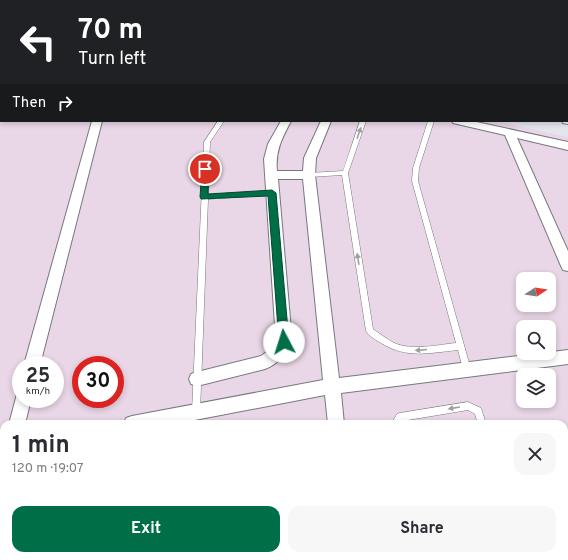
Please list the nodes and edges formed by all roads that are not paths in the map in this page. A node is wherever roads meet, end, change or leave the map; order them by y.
1 (97, 122) edge
2 (220, 122) edge
3 (285, 122) edge
4 (326, 122) edge
5 (363, 122) edge
6 (431, 122) edge
7 (462, 122) edge
8 (509, 132) junction
9 (568, 146) edge
10 (345, 174) junction
11 (271, 175) junction
12 (309, 176) junction
13 (272, 193) junction
14 (204, 197) junction
15 (568, 266) edge
16 (460, 346) junction
17 (34, 356) edge
18 (568, 357) edge
19 (467, 370) junction
20 (197, 379) junction
21 (334, 386) junction
22 (20, 408) edge
23 (196, 412) junction
24 (17, 420) edge
25 (153, 420) edge
26 (336, 420) edge
27 (398, 420) edge
28 (481, 420) edge

1 - 17 street
2 - 14 lane
3 - 11 street
4 - 12 street
10 -> 5 lane
6 - 16 lane
7 - 8 street
8 - 9 street
8 - 15 street
10 - 12 lane
16 -> 10 lane
11 - 12 street
11 - 13 street
12 - 21 street
13 - 14 lane
13 - 20 street
14 - 20 lane
16 - 19 lane
18 - 19 street
19 - 21 street
20 - 23 lane
21 - 23 street
21 - 26 street
22 - 24 street
23 - 25 street
28 -> 27 lane

